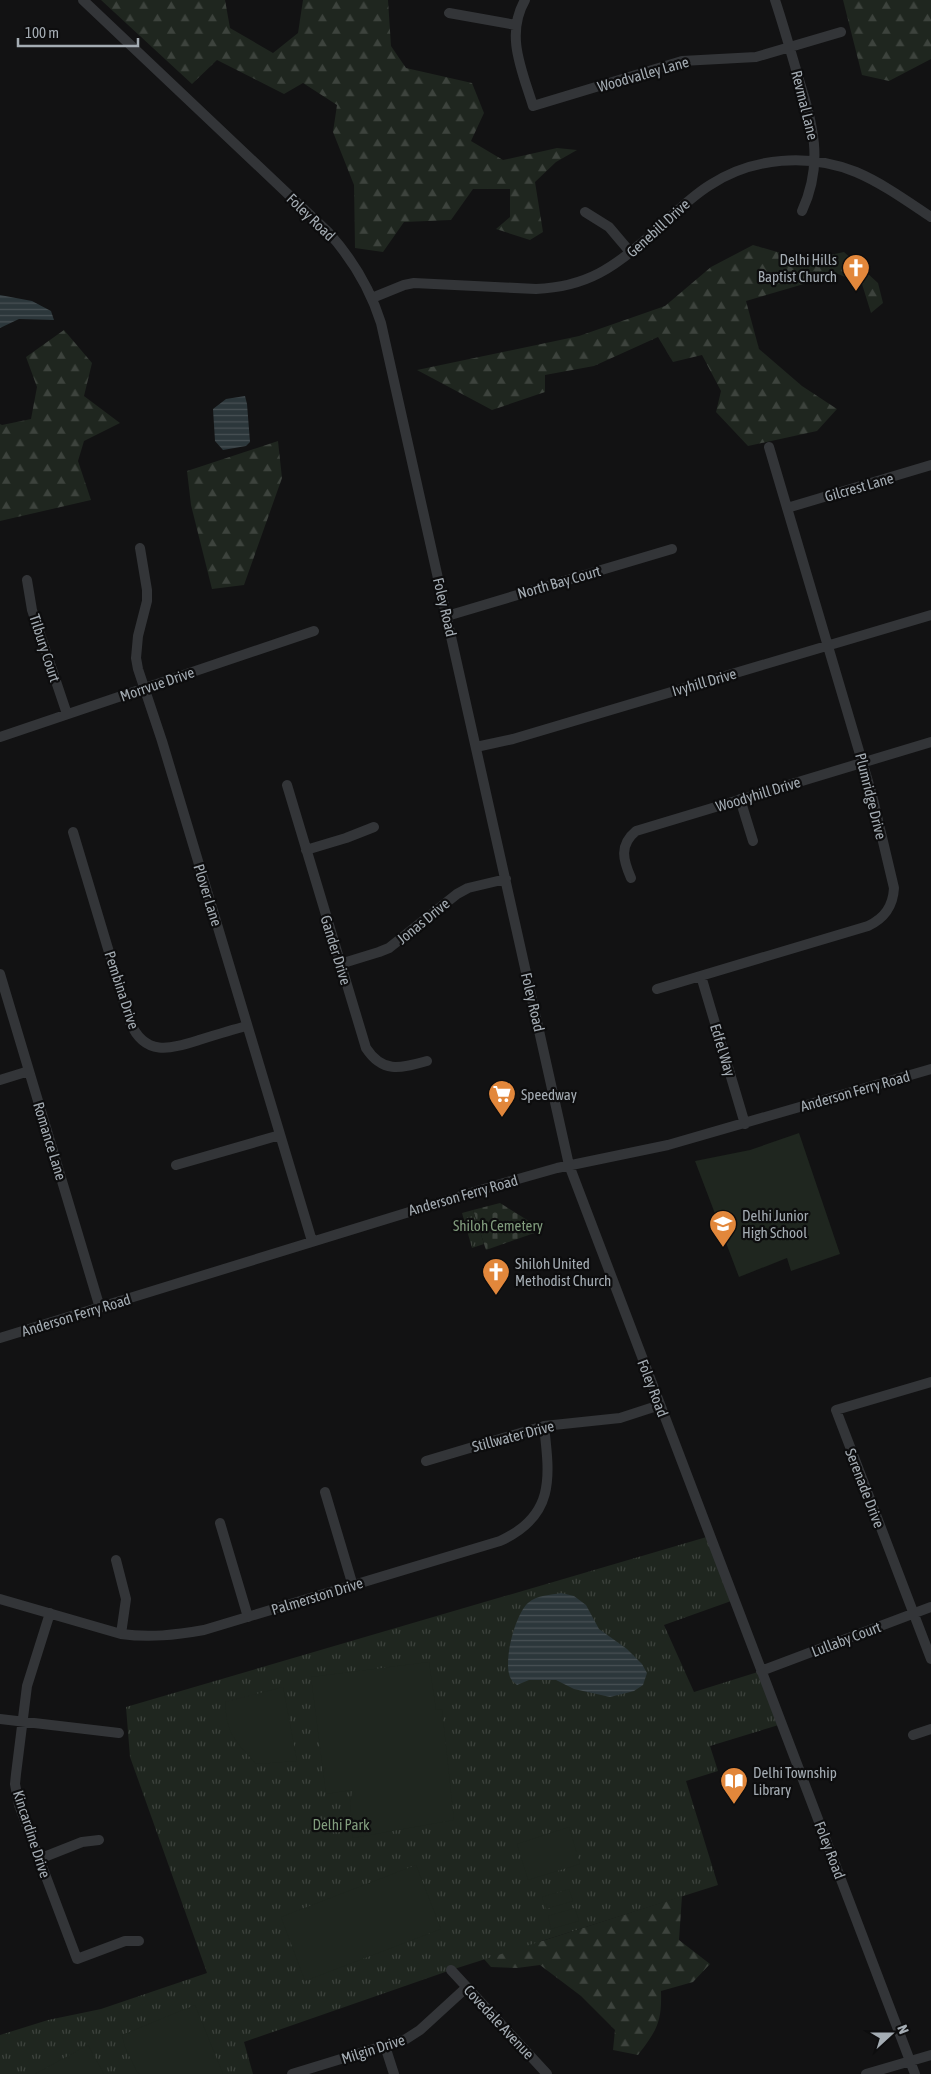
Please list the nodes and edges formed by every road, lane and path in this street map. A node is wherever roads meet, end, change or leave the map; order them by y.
1 (83, 0) edge
2 (525, 0) edge
3 (775, 0) edge
4 (449, 13) dead end
5 (516, 25) junction
6 (841, 32) dead end
7 (790, 48) junction
8 (814, 161) junction
9 (802, 211) dead end
10 (585, 212) dead end
11 (931, 216) edge
12 (631, 253) junction
13 (372, 298) junction
14 (769, 446) dead end
15 (931, 466) edge
16 (788, 508) junction
17 (140, 548) dead end
18 (672, 549) dead end
19 (27, 580) dead end
20 (931, 615) edge
21 (447, 616) junction
22 (314, 631) dead end
23 (828, 645) junction
24 (144, 688) junction
25 (67, 714) junction
26 (0, 737) edge
27 (931, 742) edge
28 (476, 747) junction
29 (863, 762) junction
30 (287, 786) dead end
31 (740, 799) junction
32 (374, 827) dead end
33 (73, 832) dead end
34 (753, 841) dead end
35 (306, 850) junction
36 (631, 878) dead end
37 (506, 879) junction
38 (340, 964) junction
39 (0, 974) edge
40 (701, 976) junction
41 (657, 989) dead end
42 (247, 1026) junction
43 (426, 1061) dead end
44 (931, 1069) edge
45 (29, 1071) junction
46 (0, 1080) edge
47 (745, 1124) junction
48 (280, 1134) junction
49 (176, 1165) dead end
50 (570, 1165) junction
51 (312, 1241) junction
52 (100, 1308) junction
53 (0, 1338) edge
54 (931, 1382) edge
55 (660, 1404) junction
56 (544, 1426) junction
57 (426, 1461) dead end
58 (325, 1492) dead end
59 (220, 1524) dead end
60 (116, 1560) dead end
61 (353, 1586) junction
62 (0, 1600) edge
63 (931, 1607) edge
64 (50, 1613) junction
65 (914, 1613) junction
66 (248, 1617) junction
67 (121, 1634) junction
68 (931, 1659) edge
69 (761, 1671) junction
70 (0, 1718) edge
71 (22, 1721) junction
72 (931, 1729) edge
73 (119, 1733) dead end
74 (913, 1735) dead end
75 (100, 1840) dead end
76 (39, 1859) junction
77 (139, 1941) dead end
78 (451, 1970) dead end
79 (467, 1987) junction
80 (385, 2046) junction
81 (931, 2055) edge
82 (910, 2061) junction
83 (292, 2074) edge
84 (394, 2074) edge
85 (547, 2074) edge
86 (866, 2074) edge
87 (915, 2074) edge

1 - 13 street, Foley Road
2 - 5 street
3 - 7 street, Revmal Lane
4 - 5 street
5 - 7 street, Woodvalley Lane
6 - 7 street, Woodvalley Lane
7 - 8 street, Revmal Lane
8 - 9 street, Revmal Lane
8 - 11 street, Genebill Drive
8 - 12 street, Genebill Drive
10 - 12 street
12 - 13 street, Genebill Drive
13 - 21 street, Foley Road
14 - 16 street, Plumridge Drive
15 - 16 street, Gilcrest Lane
16 - 23 street, Plumridge Drive
17 - 24 street, Plover Lane
18 - 21 street, North Bay Court
19 - 25 street, Tilbury Court
20 - 23 street, Ivyhill Drive
21 - 28 street, Foley Road
22 - 24 street, Morrvue Drive
23 - 28 street, Ivyhill Drive
23 - 29 street, Plumridge Drive
24 - 25 street, Morrvue Drive
24 - 42 street, Plover Lane
25 - 26 street, Morrvue Drive
27 - 29 street, Woodyhill Drive
28 - 37 street, Foley Road
29 - 31 street, Woodyhill Drive
29 - 40 street, Plumridge Drive
30 - 35 street, Gander Drive
31 - 34 street
31 - 36 street, Woodyhill Drive
32 - 35 street
33 - 42 street, Pembina Drive
35 - 38 street, Gander Drive
37 - 38 street, Jonas Drive
37 - 50 street, Foley Road
38 - 43 street, Gander Drive
39 - 45 street, Romance Lane
40 - 41 street, Plumridge Drive
40 - 47 street, Edfel Way
42 - 48 street, Plover Lane
44 - 47 street, Anderson Ferry Road
45 - 46 street
45 - 52 street, Romance Lane
47 - 50 street, Anderson Ferry Road
48 - 49 street
48 - 51 street, Plover Lane
50 - 51 street, Anderson Ferry Road
50 - 55 street, Foley Road
51 - 52 street, Anderson Ferry Road
52 - 53 street, Anderson Ferry Road
54 - 65 street, Serenade Drive
55 - 56 street, Stillwater Drive
55 - 69 street, Foley Road
56 - 57 street, Stillwater Drive
56 - 61 street, Palmerston Drive
58 - 61 street
59 - 66 street
60 - 67 street
61 - 66 street, Palmerston Drive
62 - 64 street, Palmerston Drive
63 - 65 street, Lullaby Court
64 - 67 street, Palmerston Drive
64 - 71 street, Kincardine Drive
65 - 68 street, Serenade Drive
65 - 69 street, Lullaby Court
66 - 67 street, Palmerston Drive
69 - 82 street, Foley Road
70 - 71 street
71 - 73 street
71 - 76 street, Kincardine Drive
72 - 74 street
75 - 76 street
76 - 77 street, Kincardine Drive
78 - 79 street, Covedale Avenue
79 - 80 street, Milgin Drive
79 - 85 street, Covedale Avenue
80 - 83 street, Milgin Drive
80 - 84 street
81 - 82 street
82 - 86 street
82 - 87 street, Foley Road

